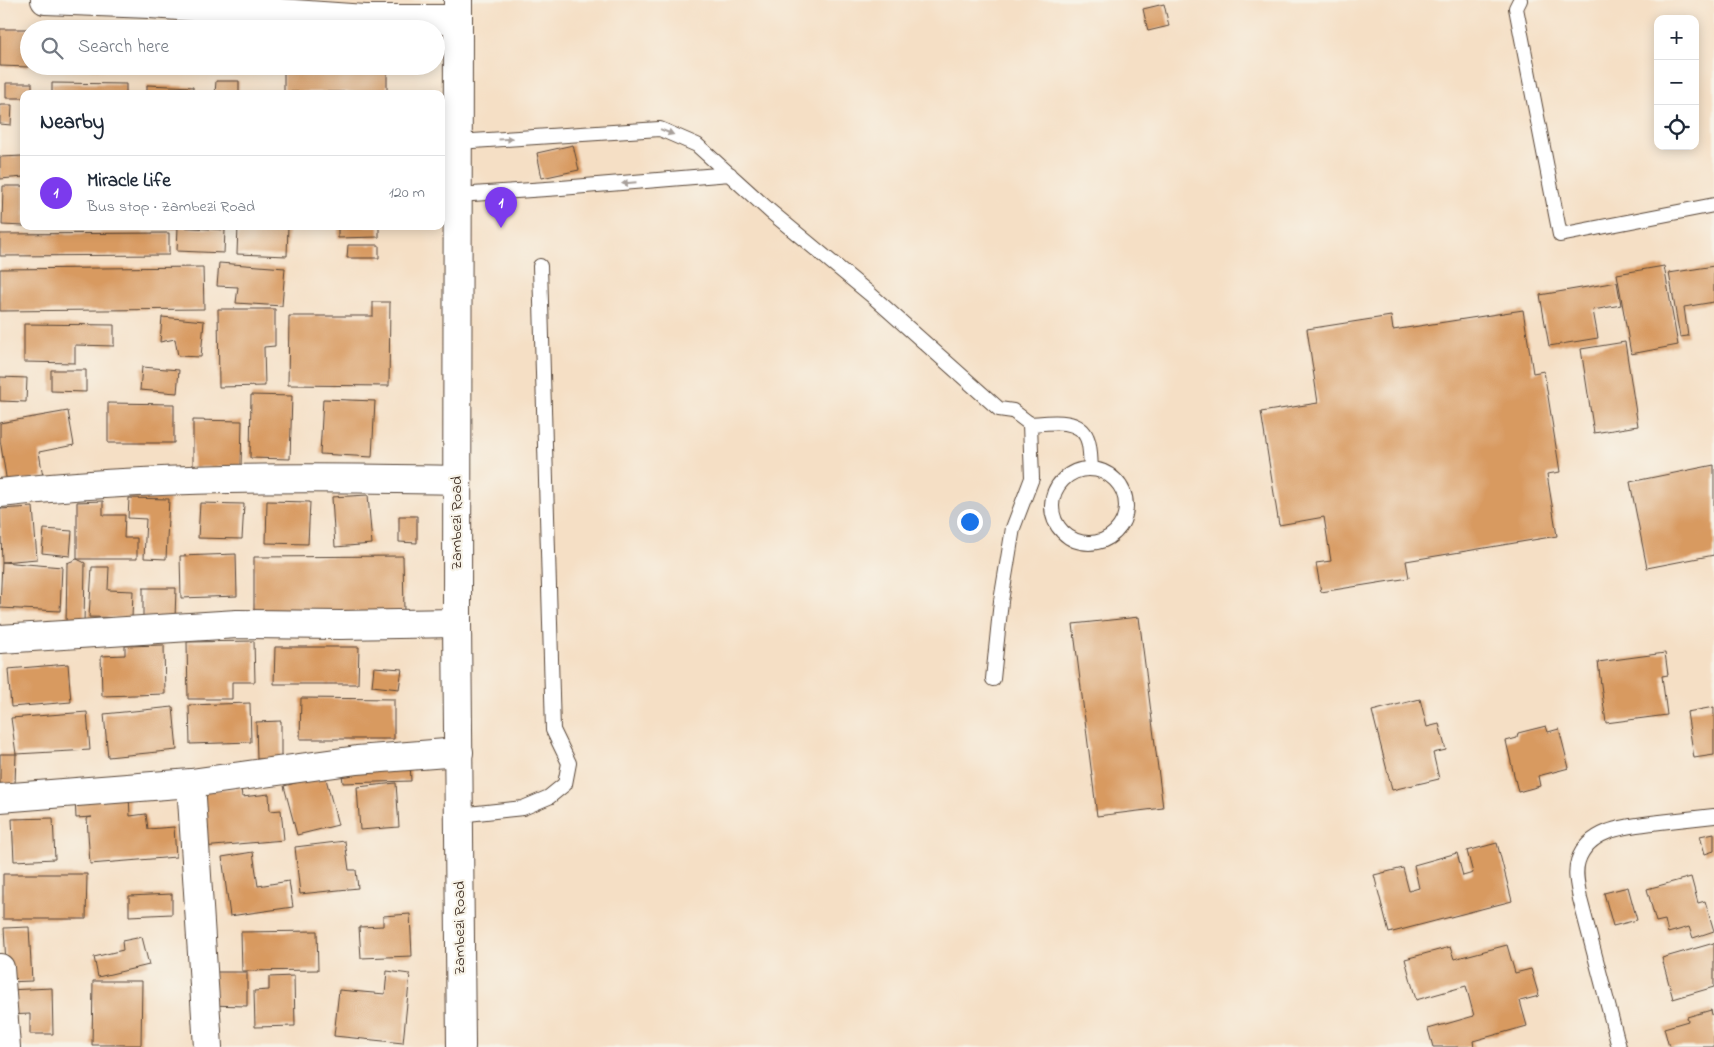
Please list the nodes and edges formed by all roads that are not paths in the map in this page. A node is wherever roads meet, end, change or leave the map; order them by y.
1 (46, 0) edge
2 (1520, 0) edge
3 (458, 10) edge
4 (457, 142) junction
5 (730, 174) junction
6 (458, 195) junction
7 (1714, 205) edge
8 (540, 266) dead end
9 (1030, 424) junction
10 (1091, 470) junction
11 (458, 480) junction
12 (0, 493) edge
13 (458, 623) junction
14 (0, 639) edge
15 (993, 680) dead end
16 (459, 752) junction
17 (191, 783) junction
18 (0, 798) edge
19 (459, 815) junction
20 (1714, 816) edge
21 (0, 968) edge
22 (6, 1047) edge
23 (208, 1047) edge
24 (461, 1047) edge
25 (1619, 1047) edge

1 - 3 street
2 - 7 lane
3 - 4 street, Zambezi Road
4 -> 5 lane
4 - 6 street, Zambezi Road
5 -> 6 lane
5 - 9 lane
6 - 11 street, Zambezi Road
8 - 19 lane
9 - 10 lane
9 - 15 lane
10 - 10 lane
11 - 12 street
11 - 13 street, Zambezi Road
13 - 14 street
13 - 16 street, Zambezi Road
16 - 17 street
16 - 19 street, Zambezi Road
17 - 18 street
17 - 23 street
19 - 24 street, Zambezi Road
20 - 25 lane
21 - 22 street

